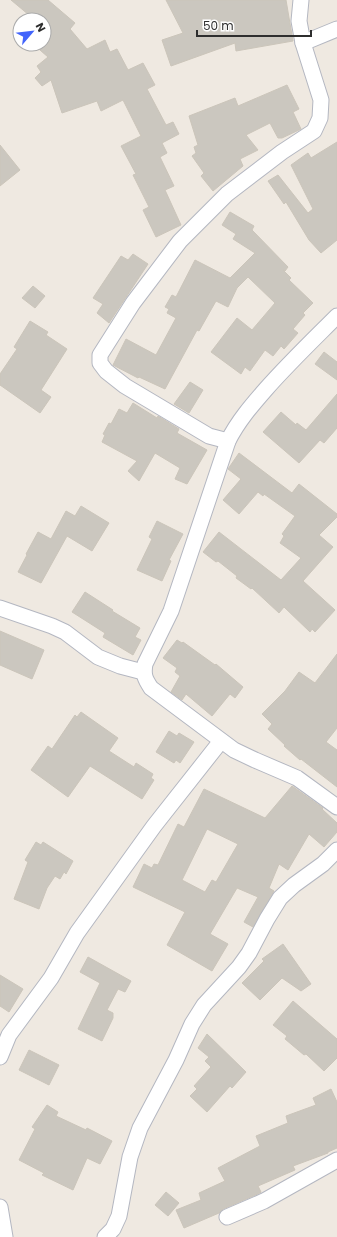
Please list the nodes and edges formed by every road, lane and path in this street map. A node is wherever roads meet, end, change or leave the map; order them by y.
1 (301, 0) edge
2 (337, 29) edge
3 (304, 43) junction
4 (337, 316) edge
5 (228, 441) junction
6 (0, 608) edge
7 (143, 672) junction
8 (221, 741) junction
9 (337, 807) edge
10 (337, 850) edge
11 (0, 1057) edge
12 (337, 1160) edge
13 (0, 1207) edge
14 (227, 1217) dead end
15 (5, 1237) edge
16 (105, 1237) edge

1 - 3 street
2 - 3 street
3 - 5 street
4 - 5 street
5 - 7 street
6 - 7 street
7 - 8 street
8 - 9 street
8 - 11 street
10 - 16 street
12 - 14 street
13 - 15 street

